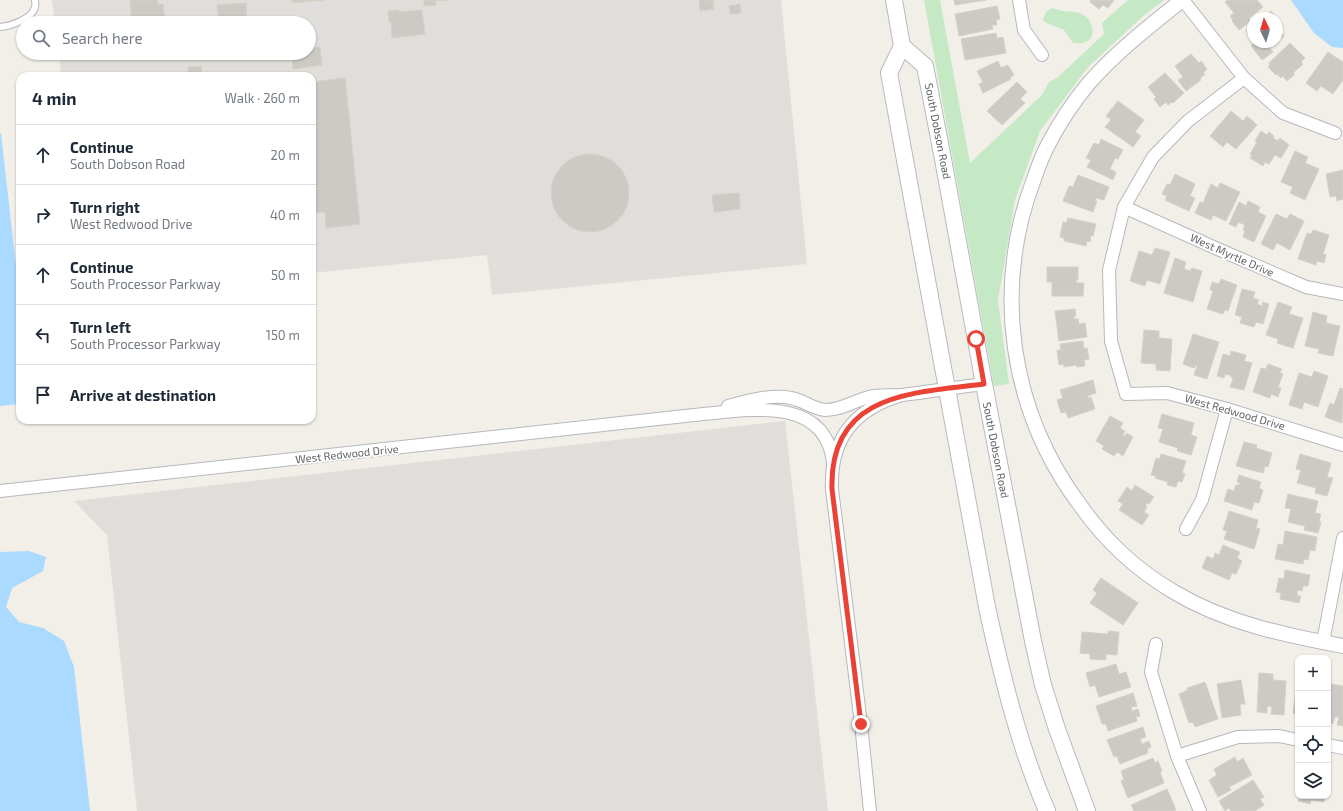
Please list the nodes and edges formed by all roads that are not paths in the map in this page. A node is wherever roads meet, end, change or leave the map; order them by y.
1 (35, 0) edge
2 (894, 0) edge
3 (1019, 0) edge
4 (1183, 0) edge
5 (29, 16) edge
6 (16, 22) edge
7 (0, 27) edge
8 (902, 46) junction
9 (1042, 55) dead end
10 (1244, 78) junction
11 (1336, 133) dead end
12 (1124, 207) junction
13 (1343, 294) edge
14 (984, 384) junction
15 (948, 388) junction
16 (902, 395) junction
17 (1226, 409) junction
18 (694, 415) junction
19 (1343, 445) edge
20 (833, 462) junction
21 (0, 490) edge
22 (1186, 529) dead end
23 (1343, 538) edge
24 (1323, 642) junction
25 (1156, 644) dead end
26 (1343, 646) edge
27 (1295, 739) edge
28 (1331, 746) edge
29 (1343, 748) edge
30 (1177, 756) junction
31 (870, 811) edge
32 (1047, 811) edge
33 (1087, 811) edge
34 (1200, 811) edge

1 - 5 lane
2 - 8 main road
3 - 9 street
4 - 10 street
4 - 24 street
6 - 7 lane
8 - 14 main road, South Dobson Road
8 - 15 main road
10 - 11 street
10 - 12 street
12 - 13 street, West Myrtle Drive
12 - 17 street, West Redwood Drive
14 - 15 street, West Redwood Drive
14 - 33 main road, South Dobson Road
15 - 16 street, West Redwood Drive
15 - 32 main road
16 - 18 street, West Redwood Drive
16 - 20 street
17 - 19 street, West Redwood Drive
17 - 22 street
18 - 20 street, West Redwood Drive
18 - 21 street, West Redwood Drive
20 - 31 street
23 - 24 street
24 - 26 street
25 - 30 street
27 - 30 street
28 - 29 street
30 - 34 street

